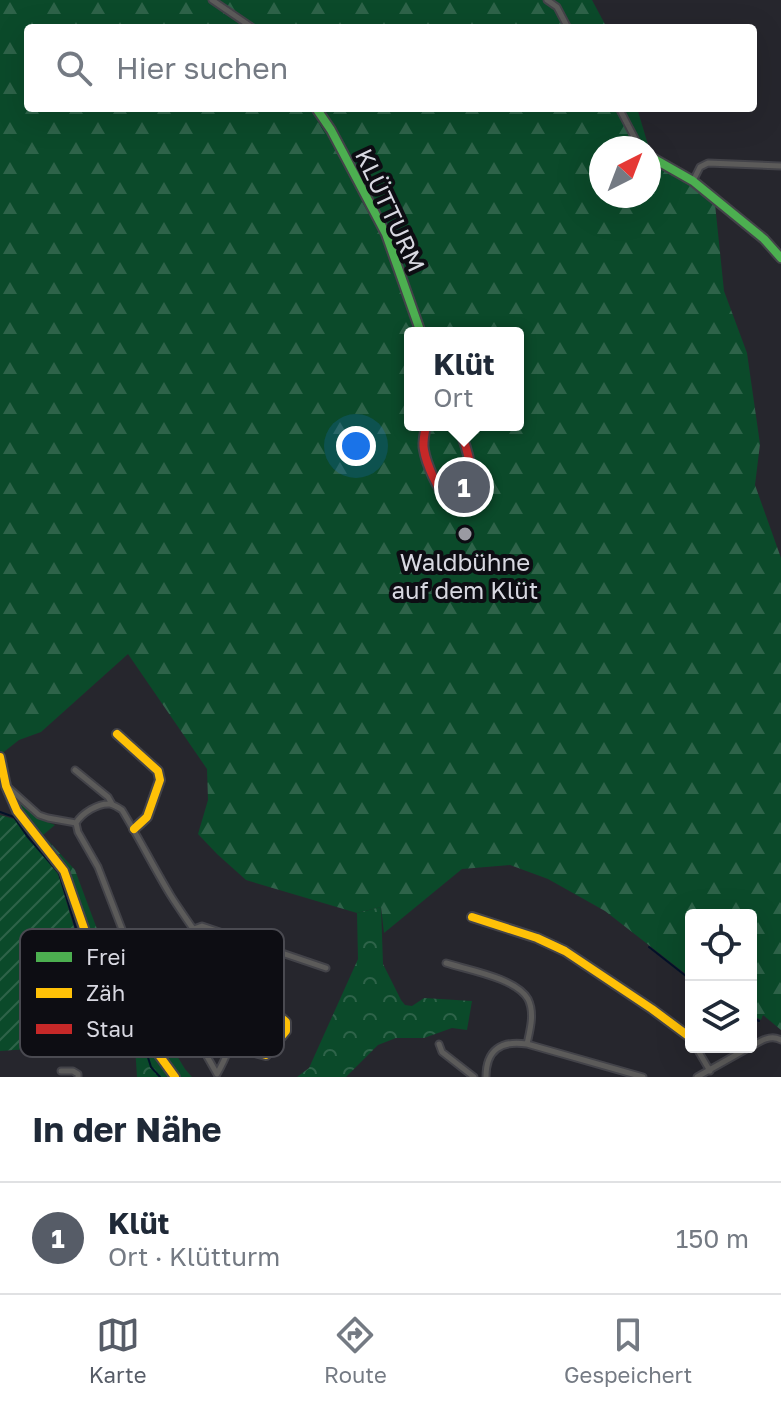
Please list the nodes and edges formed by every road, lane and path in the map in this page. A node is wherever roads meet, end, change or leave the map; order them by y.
1 (212, 0) edge
2 (547, 0) edge
3 (247, 24) edge
4 (566, 24) edge
5 (319, 112) edge
6 (621, 112) edge
7 (634, 136) edge
8 (661, 163) edge
9 (781, 166) edge
10 (693, 181) junction
11 (781, 258) edge
12 (419, 327) edge
13 (425, 431) edge
14 (461, 431) edge
15 (117, 734) dead end
16 (0, 757) edge
17 (75, 770) dead end
18 (6, 786) junction
19 (113, 805) junction
20 (76, 823) junction
21 (134, 829) junction
22 (472, 917) dead end
23 (85, 929) edge
24 (122, 929) edge
25 (194, 929) joint
26 (211, 929) edge
27 (284, 954) edge
28 (446, 963) dead end
29 (326, 968) dead end
30 (685, 1034) edge
31 (779, 1038) edge
32 (439, 1044) dead end
33 (527, 1044) junction
34 (757, 1044) edge
35 (700, 1053) edge
36 (741, 1053) edge
37 (160, 1057) edge
38 (206, 1057) edge
39 (225, 1057) edge
40 (61, 1071) dead end
41 (710, 1071) junction
42 (217, 1076) edge
43 (78, 1077) edge
44 (175, 1077) edge
45 (474, 1077) edge
46 (486, 1077) edge
47 (643, 1077) edge
48 (697, 1077) edge

1 - 3 street
2 - 4 street
5 - 12 street, KLÜTTURM
6 - 7 street
8 - 10 street
9 - 10 street
10 - 11 street
13 - 14 street
15 - 21 street
16 - 18 street
17 - 19 street
18 - 20 street
18 - 23 street
19 - 20 street
19 - 21 street
20 - 24 street
21 - 25 street
22 - 30 street
25 - 26 street
27 - 29 street
28 - 33 street
31 - 34 street
32 - 45 street
33 - 46 street
33 - 47 street
35 - 41 street
36 - 41 street
37 - 44 street
38 - 42 street
39 - 42 street
40 - 43 street
41 - 48 street

